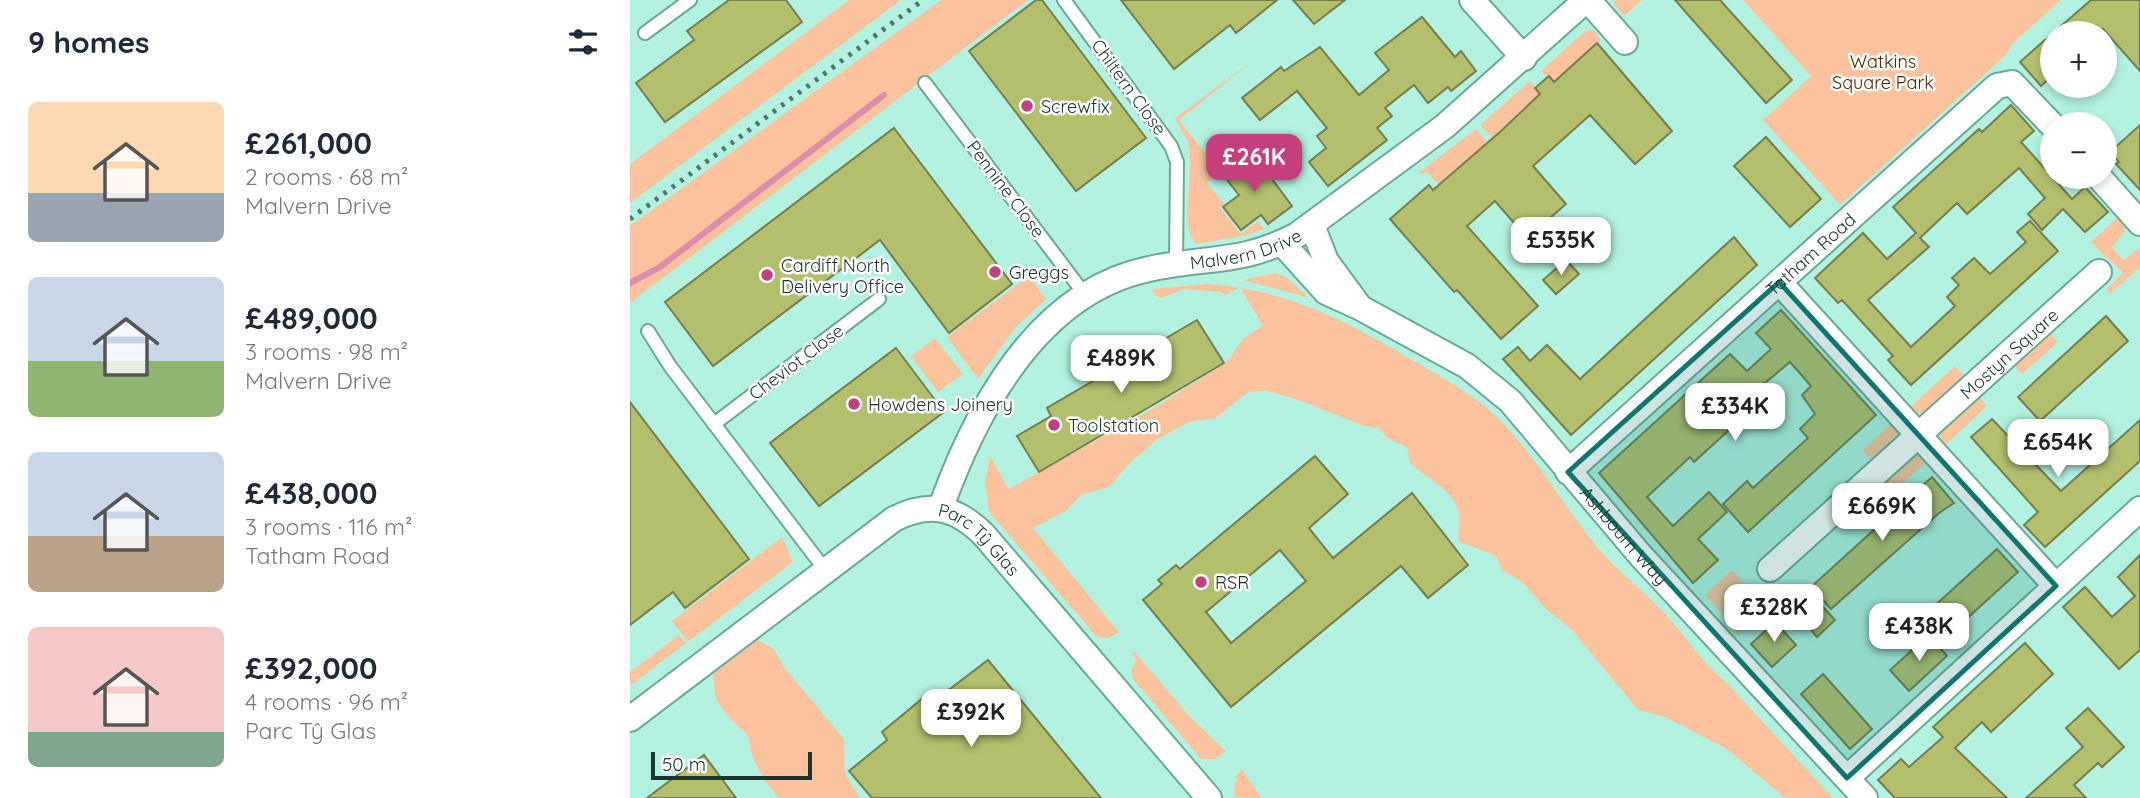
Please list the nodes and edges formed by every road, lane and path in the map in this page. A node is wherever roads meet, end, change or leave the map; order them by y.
1 (690, 0) edge
2 (1064, 0) edge
3 (1472, 0) edge
4 (1587, 0) edge
5 (645, 33) dead end
6 (1625, 42) dead end
7 (1524, 58) junction
8 (925, 83) dead end
9 (2040, 112) edge
10 (2110, 189) edge
11 (2140, 223) edge
12 (1312, 225) junction
13 (1282, 243) junction
14 (1176, 264) junction
15 (2099, 272) dead end
16 (1779, 282) junction
17 (1086, 296) junction
18 (879, 299) dead end
19 (1359, 307) junction
20 (648, 331) dead end
21 (714, 424) junction
22 (1918, 435) junction
23 (1568, 472) junction
24 (941, 507) junction
25 (2140, 509) edge
26 (1770, 569) dead end
27 (825, 570) junction
28 (2056, 586) junction
29 (630, 719) edge
30 (1847, 778) junction
31 (1209, 798) edge
32 (1865, 798) edge

1 - 5 lane
2 - 14 lane, Chiltern Close
3 - 7 street
4 - 6 street
4 - 7 street, Malvern Drive
7 - 12 street, Malvern Drive
8 - 17 lane, Pennine Close
9 - 16 street, Tatham Road
10 - 11 street
12 - 13 street, Malvern Drive
12 - 19 street, Ashbourn Way
13 - 14 street, Malvern Drive
13 - 19 street, Ashbourn Way
14 - 17 street, Malvern Drive
15 - 22 street, Mostyn Square
16 - 22 street
16 - 23 street, Tatham Road
17 - 24 street, Malvern Drive
18 - 21 lane, Cheviot Close
19 - 23 street, Ashbourn Way
20 - 21 lane
21 - 27 lane
22 - 26 street, Mostyn Square
22 - 28 street
23 - 30 street, Ashbourn Way
24 - 27 street, Parc Tŷ Glas
24 - 31 street, Parc Tŷ Glas
25 - 28 street
27 - 29 street, Parc Tŷ Glas
28 - 30 street
30 - 32 street, Ashbourn Way

